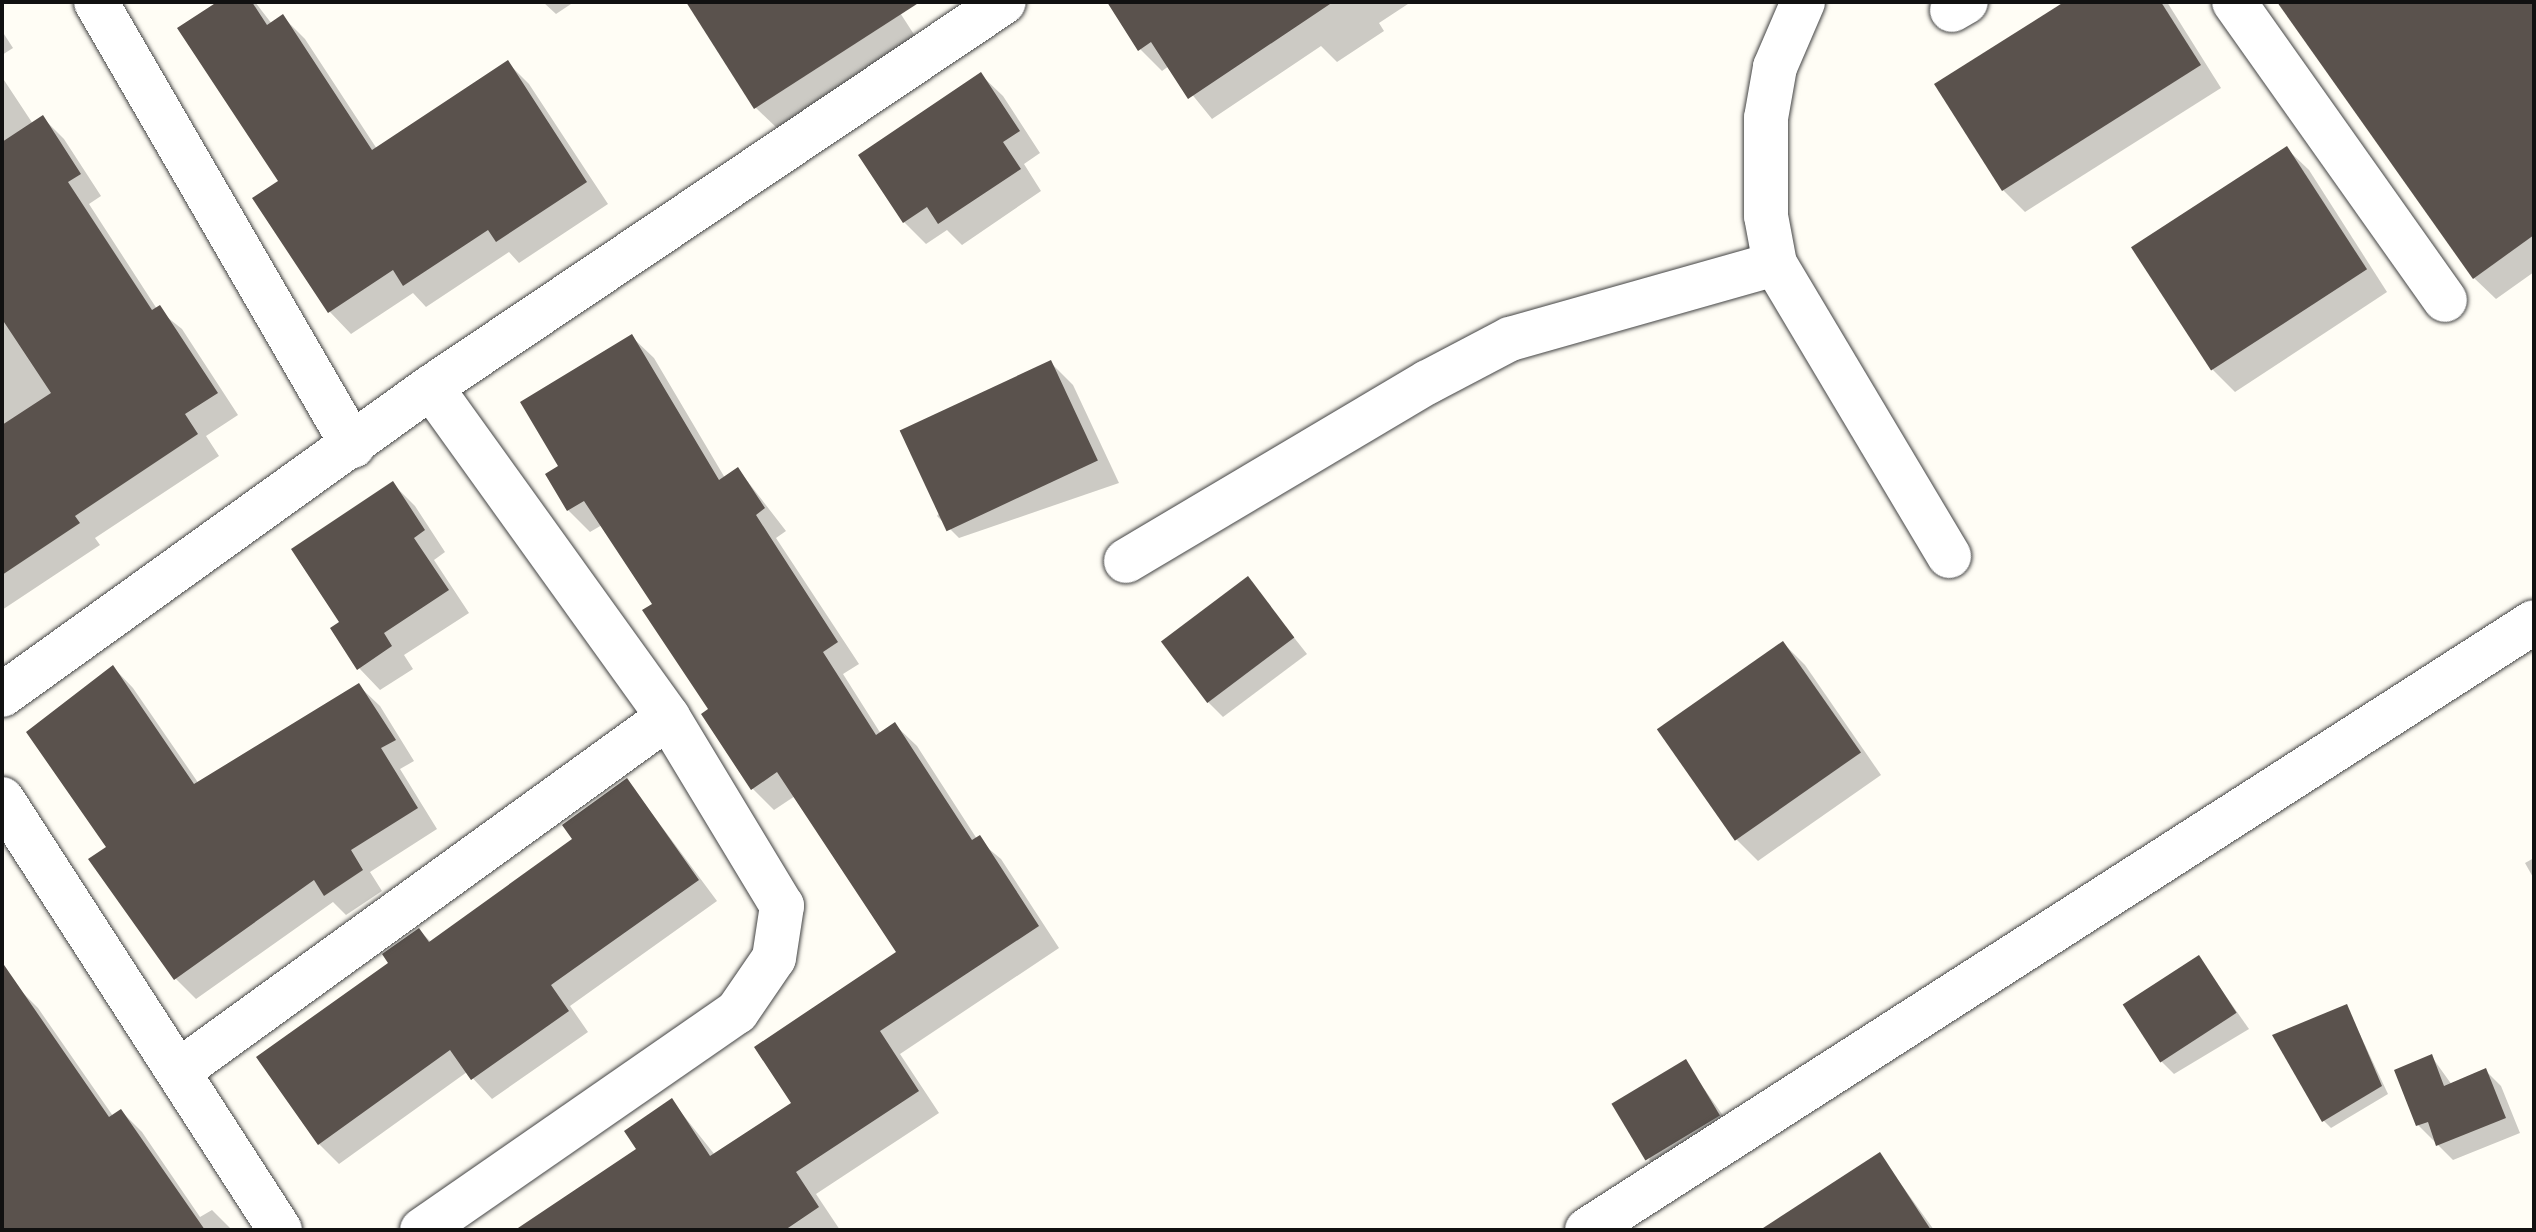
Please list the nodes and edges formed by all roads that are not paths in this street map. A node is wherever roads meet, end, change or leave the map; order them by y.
1 (96, 2) edge
2 (1004, 2) edge
3 (1803, 2) edge
4 (2234, 2) edge
5 (1775, 264) junction
6 (2445, 300) dead end
7 (431, 387) junction
8 (353, 446) junction
9 (1949, 556) dead end
10 (1126, 561) dead end
11 (2534, 622) edge
12 (2, 695) edge
13 (668, 717) junction
14 (2, 799) edge
15 (180, 1070) junction
16 (280, 1230) edge
17 (422, 1230) edge
18 (1587, 1230) edge

1 - 8 street
2 - 7 street
3 - 5 street
4 - 6 street
5 - 9 street
5 - 10 street
7 - 8 street
7 - 13 street
8 - 12 street
11 - 18 street
13 - 15 street
13 - 17 street
14 - 15 street
15 - 16 street

